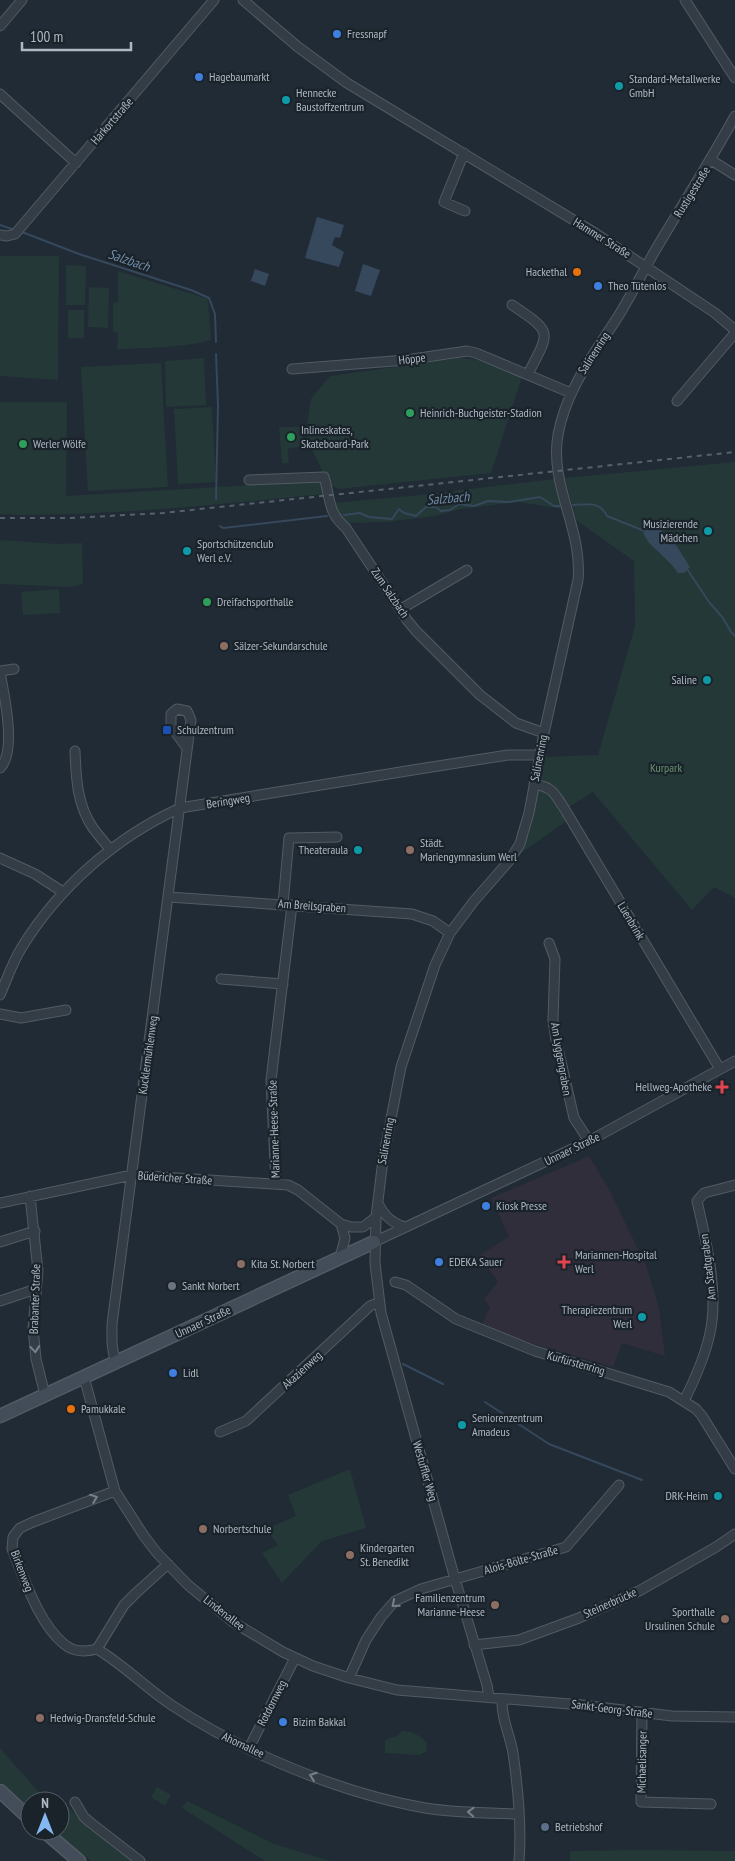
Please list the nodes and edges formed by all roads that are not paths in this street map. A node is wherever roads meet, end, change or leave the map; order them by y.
1 (22, 0) edge
2 (214, 0) edge
3 (243, 0) edge
4 (685, 0) edge
5 (0, 26) edge
6 (735, 78) edge
7 (0, 94) edge
8 (735, 116) edge
9 (464, 153) junction
10 (711, 160) junction
11 (76, 163) junction
12 (735, 175) edge
13 (465, 211) dead end
14 (0, 235) edge
15 (648, 267) junction
16 (512, 305) dead end
17 (735, 332) edge
18 (292, 369) dead end
19 (528, 374) junction
20 (571, 393) junction
21 (677, 401) dead end
22 (249, 480) dead end
23 (467, 570) dead end
24 (401, 609) junction
25 (14, 669) dead end
26 (0, 672) edge
27 (544, 732) junction
28 (187, 748) dead end
29 (75, 751) dead end
30 (539, 755) junction
31 (0, 768) edge
32 (534, 784) junction
33 (180, 808) junction
34 (337, 837) dead end
35 (110, 849) junction
36 (0, 858) edge
37 (63, 892) junction
38 (169, 897) junction
39 (287, 904) junction
40 (450, 933) junction
41 (549, 944) dead end
42 (221, 980) dead end
43 (283, 984) junction
44 (0, 995) edge
45 (66, 1010) dead end
46 (0, 1014) edge
47 (735, 1061) edge
48 (720, 1069) junction
49 (589, 1141) junction
50 (132, 1175) junction
51 (276, 1184) junction
52 (735, 1185) edge
53 (30, 1196) junction
54 (378, 1202) junction
55 (0, 1203) edge
56 (376, 1217) junction
57 (341, 1224) junction
58 (405, 1227) junction
59 (35, 1231) junction
60 (0, 1242) edge
61 (374, 1242) junction
62 (340, 1258) junction
63 (395, 1282) dead end
64 (36, 1289) junction
65 (0, 1301) edge
66 (379, 1302) junction
67 (116, 1362) junction
68 (84, 1377) junction
69 (45, 1395) junction
70 (684, 1401) junction
71 (0, 1416) edge
72 (220, 1432) dead end
73 (735, 1469) edge
74 (619, 1485) dead end
75 (115, 1491) junction
76 (735, 1534) edge
77 (168, 1564) junction
78 (455, 1579) junction
79 (474, 1645) junction
80 (97, 1649) junction
81 (295, 1658) junction
82 (349, 1678) junction
83 (489, 1697) junction
84 (502, 1699) junction
85 (642, 1712) junction
86 (735, 1717) edge
87 (249, 1748) junction
88 (0, 1791) edge
89 (75, 1802) dead end
90 (711, 1804) dead end
91 (20, 1809) edge
92 (519, 1814) junction
93 (56, 1841) edge
94 (80, 1861) edge
95 (140, 1861) edge
96 (520, 1861) edge

1 - 5 street
2 - 11 street, Harkortstraße
3 - 9 street, Hammer Straße
4 - 6 street
7 - 11 street
8 - 10 street, Rustigestraße
9 - 13 street
9 - 15 street, Hammer Straße
10 - 12 street
10 - 15 street, Rustigestraße
11 - 14 street, Harkortstraße
15 - 17 street, Hammer Straße
15 - 20 street, Salinenring
16 - 19 street
17 - 21 street
18 - 19 street, Höppe
19 - 20 street, Höppe
20 - 27 street, Salinenring
22 - 24 street, Zum Salzbach
23 - 24 street
24 - 27 street, Zum Salzbach
25 - 26 street
26 - 31 street
27 - 30 street, Salinenring
28 - 33 street, Kucklermühlenweg
29 - 35 street
30 - 32 street, Salinenring
30 - 33 street, Beringweg
32 - 40 street, Salinenring
32 - 48 street, Lüenbrink
33 - 35 street, Beringweg
33 - 38 street, Kucklermühlenweg
34 - 39 street, Marianne-Heese-Straße
35 - 37 street, Beringweg
36 - 37 street
37 - 44 street, Beringweg
38 - 39 street, Am Breilsgraben
38 - 50 street, Kucklermühlenweg
39 - 40 street, Am Breilsgraben
39 - 43 street, Marianne-Heese-Straße
40 - 54 street, Salinenring
41 - 49 street, Am Lyggengraben
42 - 43 street
43 - 51 street, Marianne-Heese-Straße
45 - 46 street
47 - 48 street, Unnaer Straße
48 - 49 street, Unnaer Straße
49 - 58 street, Unnaer Straße
50 - 51 street, Büdericher Straße
50 - 53 street, Büdericher Straße
50 - 67 street, Kucklermühlenweg
51 - 57 street, Büdericher Straße
52 - 70 street, Am Stadtgraben
53 - 55 street, Büdericher Straße
53 - 59 street, Brabanter Straße
54 - 56 street, Salinenring
54 - 58 street
56 - 57 street
56 - 61 street, Salinenring
57 - 62 street
58 - 61 street, Unnaer Straße
59 - 60 street
59 - 64 street, Brabanter Straße
61 - 62 street, Unnaer Straße
61 - 66 street, Westuffler Weg
62 - 67 street, Unnaer Straße
63 - 70 street, Kurfürstenring
64 - 65 street
64 -> 69 street, Brabanter Straße
66 - 72 street, Akazienweg
66 - 78 street, Westuffler Weg
67 - 68 street, Unnaer Straße
68 - 69 street, Unnaer Straße
68 - 75 street, Lindenallee
69 - 71 street, Unnaer Straße
70 - 73 street, Kurfürstenring
74 - 78 street, Alois-Bölte-Straße
75 - 77 street, Lindenallee
80 -> 75 street, Birkenweg
76 - 79 street, Steinerbrücke
77 - 80 street
77 - 81 street, Lindenallee
78 - 79 street, Westuffler Weg
78 -> 82 street, Alois-Bölte-Straße
79 - 83 street, Westuffler Weg
80 - 87 street, Ahornallee
81 - 82 street, Lindenallee
81 - 87 street, Rotdornweg
82 - 83 street, Lindenallee
83 - 84 street, Sankt-Georg-Straße
84 - 85 street, Sankt-Georg-Straße
84 - 92 street
85 - 86 street, Sankt-Georg-Straße
85 - 90 street, Michaelisanger
92 -> 87 street, Ahornallee
88 - 91 street
89 - 95 street
92 - 96 street
93 - 94 street

